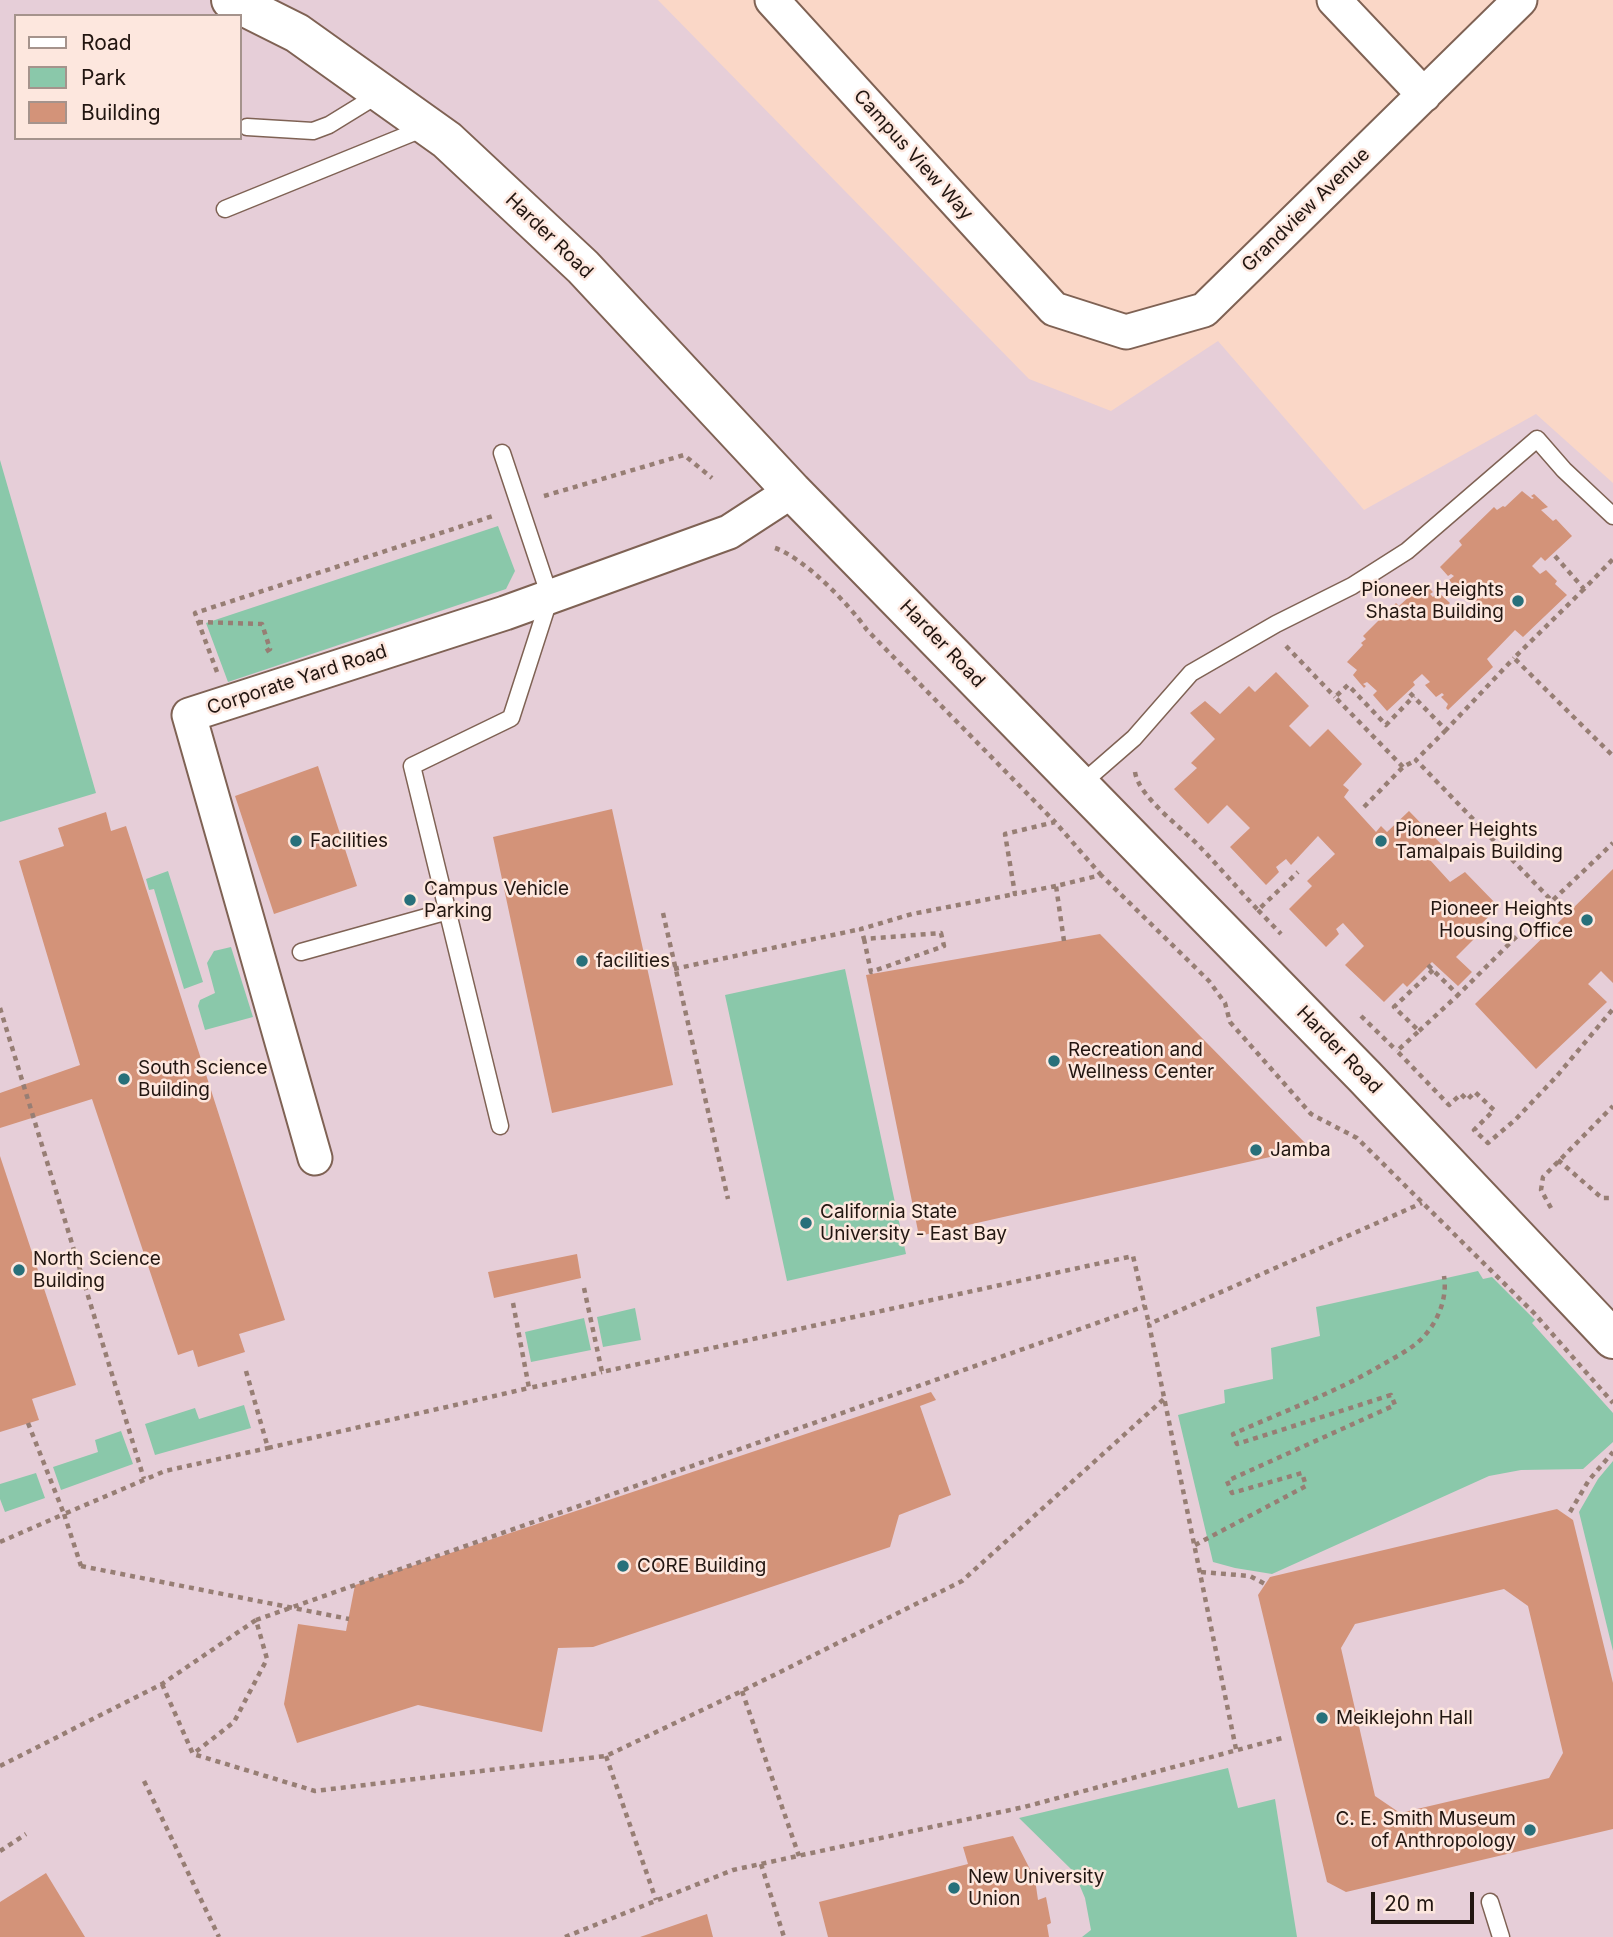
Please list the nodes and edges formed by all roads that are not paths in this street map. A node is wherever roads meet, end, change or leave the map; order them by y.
1 (231, 0) edge
2 (772, 0) edge
3 (1334, 0) edge
4 (1520, 0) edge
5 (381, 93) junction
6 (1424, 95) junction
7 (428, 126) junction
8 (247, 127) dead end
9 (225, 209) dead end
10 (1054, 309) joint
11 (502, 453) dead end
12 (792, 491) junction
13 (1613, 516) edge
14 (550, 597) junction
15 (1080, 785) junction
16 (448, 911) junction
17 (301, 952) dead end
18 (500, 1126) dead end
19 (315, 1158) dead end
20 (1613, 1339) edge
21 (1490, 1902) dead end
22 (1501, 1937) edge

1 - 5 street, Harder Road
2 - 10 street, Campus View Way
3 - 6 street
4 - 6 street, Grandview Avenue
5 - 7 street, Harder Road
5 - 8 lane
6 - 10 street, Grandview Avenue
7 - 9 lane
7 - 12 street, Harder Road
11 - 14 lane
12 - 14 street, Corporate Yard Road
12 - 15 street, Harder Road
13 - 15 lane
14 - 16 lane
14 - 19 street, Corporate Yard Road
15 - 20 street, Harder Road
16 - 17 lane
16 - 18 lane
21 - 22 lane

